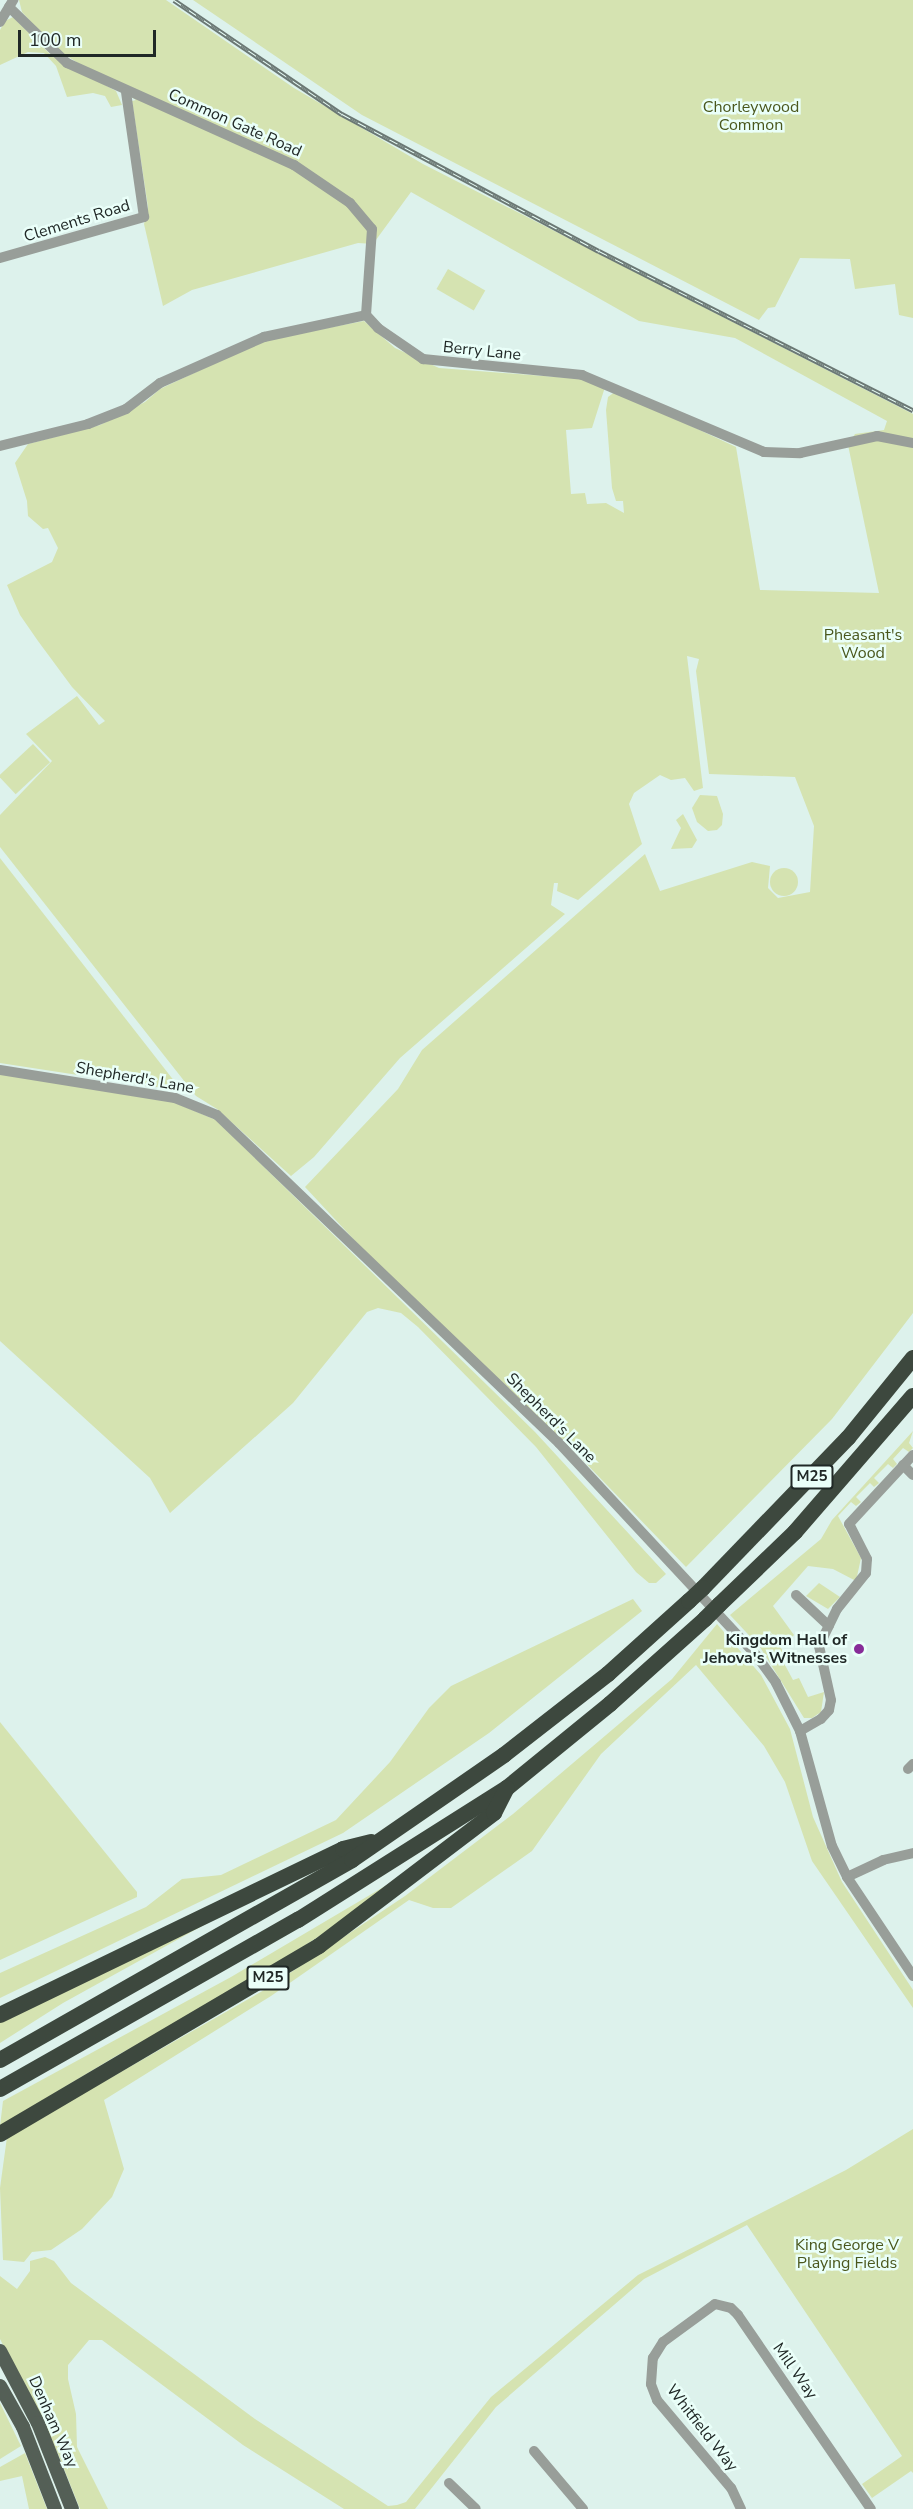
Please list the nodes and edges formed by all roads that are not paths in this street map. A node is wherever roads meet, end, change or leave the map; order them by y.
1 (11, 3) edge
2 (0, 22) edge
3 (126, 92) junction
4 (0, 258) edge
5 (366, 315) junction
6 (913, 443) edge
7 (0, 446) edge
8 (0, 1070) edge
9 (913, 1358) edge
10 (913, 1396) edge
11 (913, 1455) edge
12 (903, 1465) junction
13 (913, 1475) edge
14 (796, 1595) dead end
15 (829, 1626) junction
16 (800, 1731) junction
17 (507, 1788) junction
18 (385, 1838) junction
19 (913, 1853) edge
20 (847, 1877) junction
21 (913, 1976) edge
22 (0, 2015) edge
23 (0, 2060) edge
24 (0, 2089) edge
25 (0, 2133) edge
26 (673, 2333) joint
27 (0, 2351) edge
28 (0, 2386) edge
29 (534, 2451) dead end
30 (450, 2487) dead end
31 (55, 2509) edge
32 (72, 2509) edge
33 (476, 2509) edge
34 (583, 2509) edge
35 (741, 2509) edge
36 (871, 2509) edge

1 - 2 street
1 - 3 street, Common Gate Road
3 - 4 street, Clements Road
3 - 5 street, Common Gate Road
5 - 6 street, Berry Lane
5 - 7 street
8 - 16 street, Shepherd's Lane
9 - 18 highway, M25, bridge
10 - 17 highway, M25, bridge
11 - 12 street
12 - 13 street
12 - 15 street
14 - 15 street
15 - 16 street
16 - 20 street, Shepherd's Lane
17 - 24 highway, M25
17 - 25 highway, M25
18 - 22 highway, M25
18 - 23 highway, M25
19 - 20 street
20 - 21 street, Shepherd's Lane
26 - 35 street, Whitfield Way
26 - 36 street, Mill Way
27 - 32 main road, Denham Way
28 - 31 main road, Denham Way
29 - 34 street
30 - 33 street

